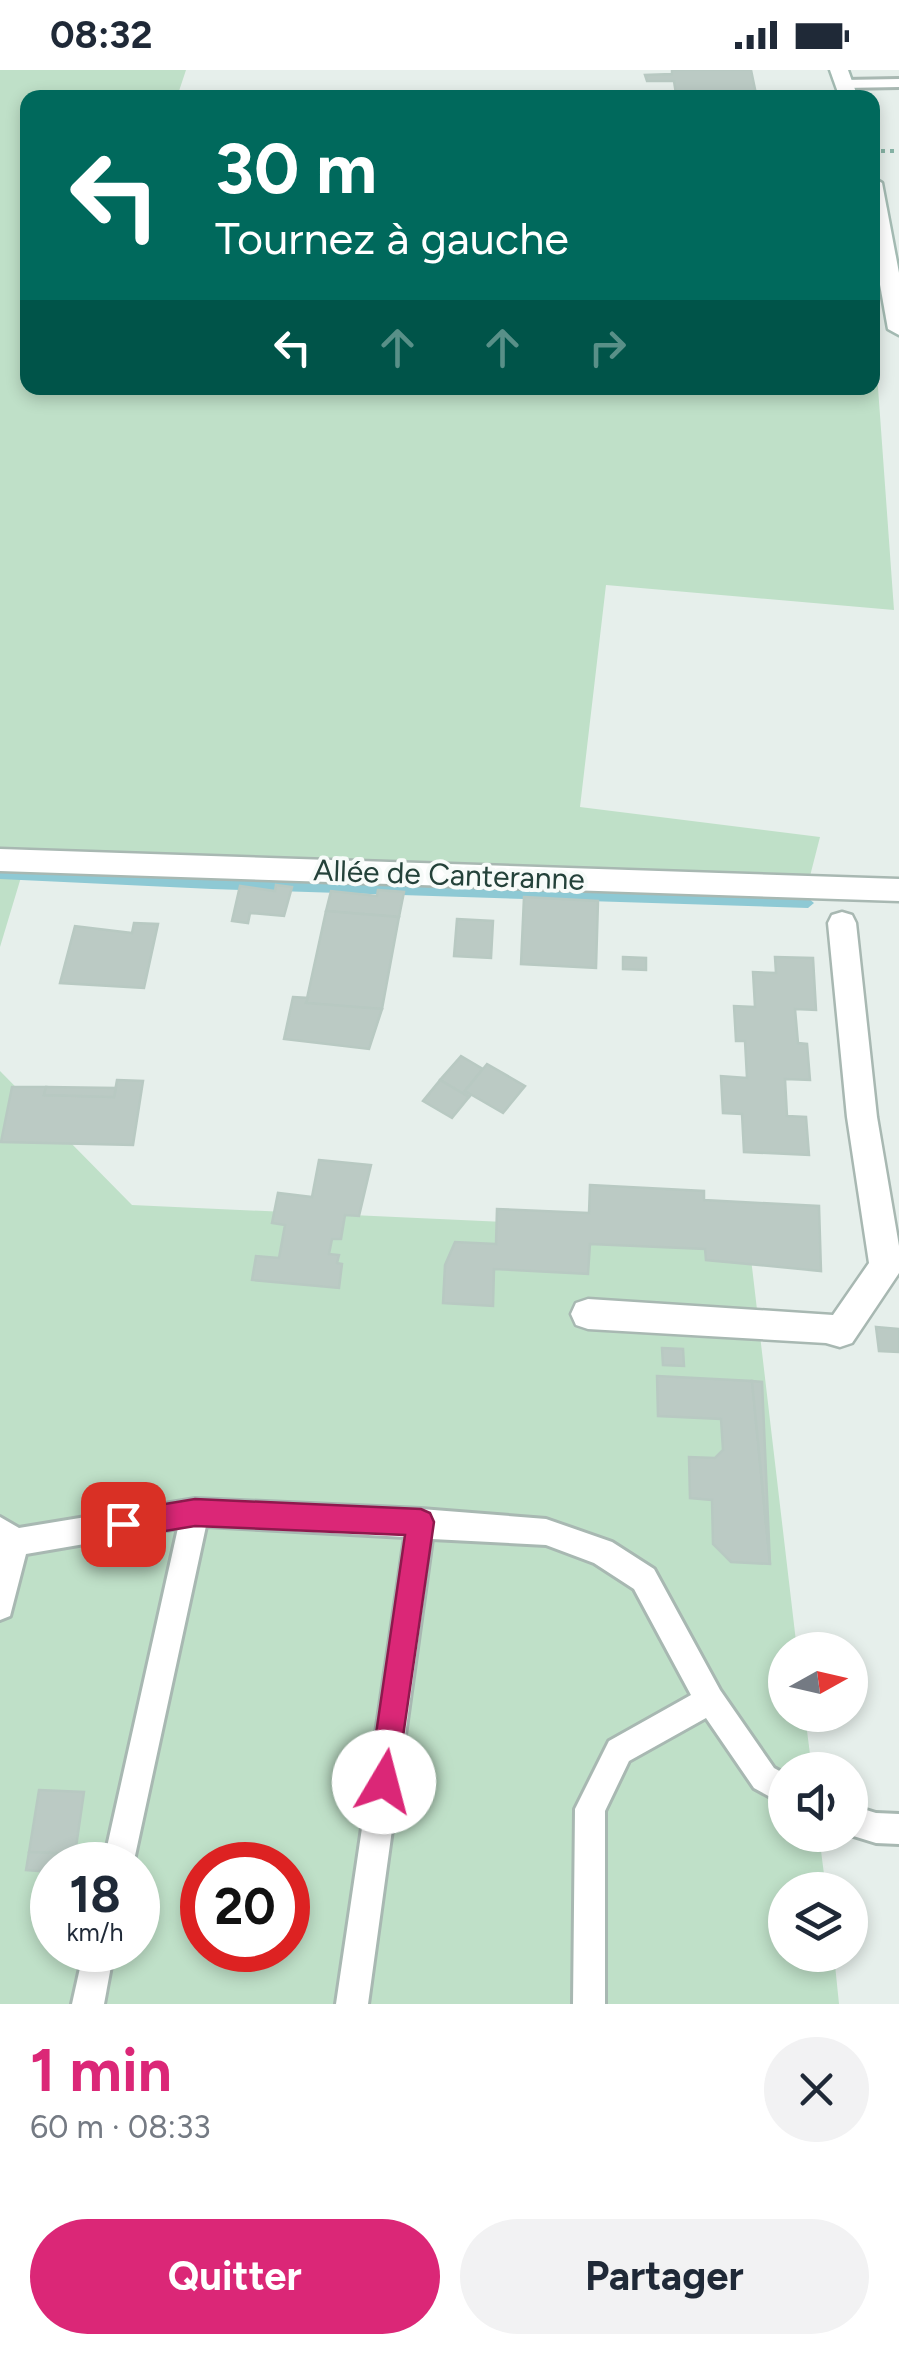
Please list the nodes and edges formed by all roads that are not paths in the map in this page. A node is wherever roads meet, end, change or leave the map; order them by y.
1 (899, 83) edge
2 (845, 86) edge
3 (899, 92) edge
4 (880, 226) edge
5 (899, 329) edge
6 (0, 860) edge
7 (899, 890) edge
8 (842, 923) dead end
9 (892, 1266) edge
10 (588, 1314) dead end
11 (195, 1512) junction
12 (421, 1522) junction
13 (7, 1536) edge
14 (0, 1606) edge
15 (710, 1700) junction
16 (768, 1780) edge
17 (868, 1826) edge
18 (899, 1829) edge
19 (123, 1842) edge
20 (95, 1972) edge
21 (88, 2004) edge
22 (352, 2004) edge
23 (589, 2004) edge

1 - 2 lane
2 - 3 lane
4 - 5 street
6 - 7 street, Allée de Canteranne
8 - 9 street
9 - 10 street
11 - 12 lane
11 - 13 lane
11 - 19 lane
12 - 15 lane
12 - 22 lane
13 - 14 lane
15 - 16 lane
15 - 23 lane
17 - 18 lane
20 - 21 lane

